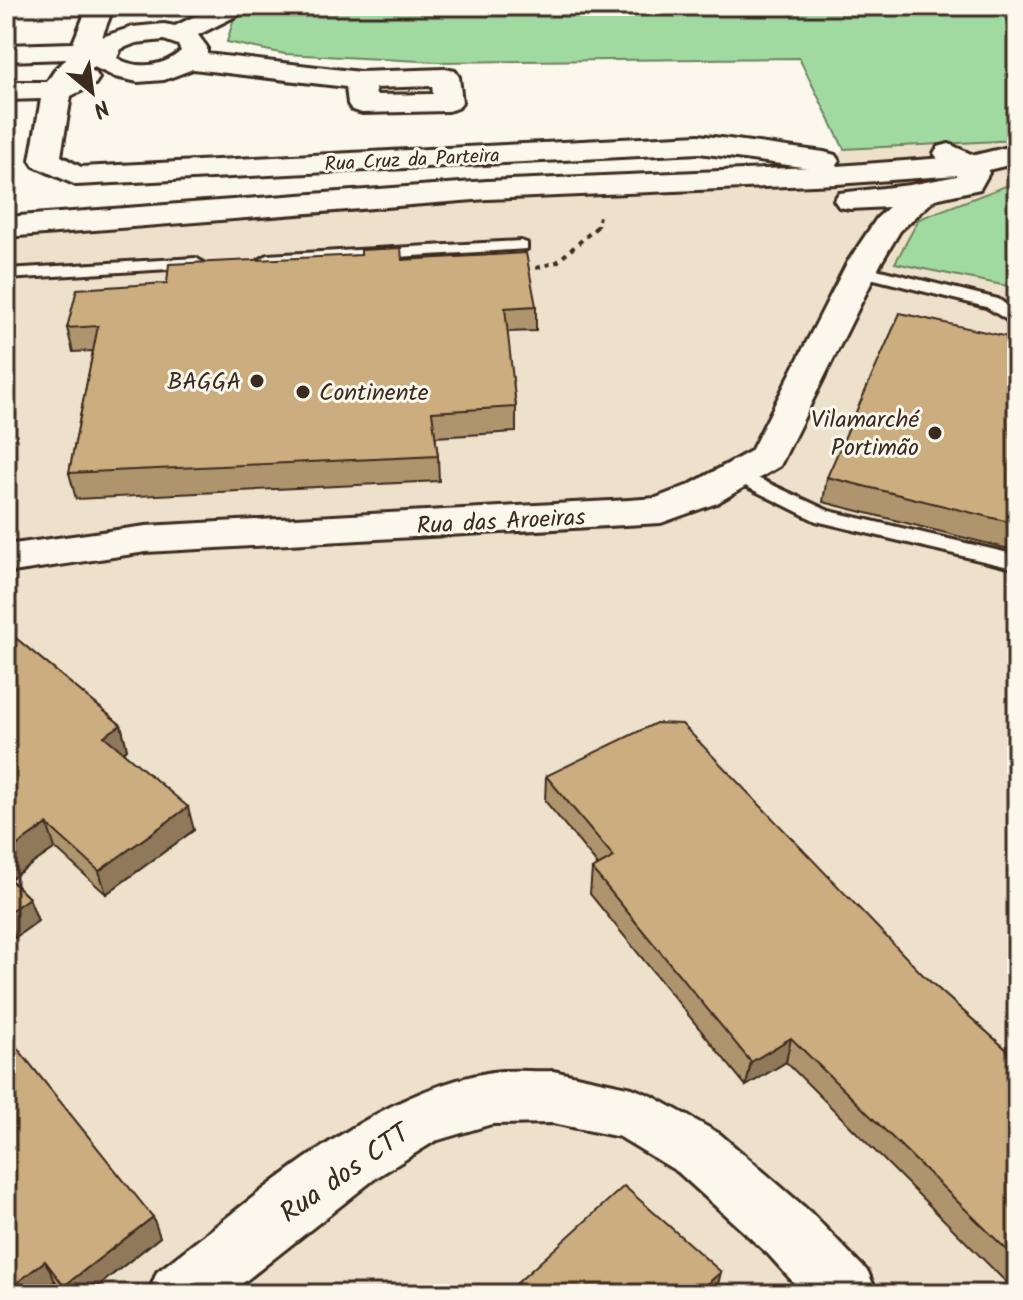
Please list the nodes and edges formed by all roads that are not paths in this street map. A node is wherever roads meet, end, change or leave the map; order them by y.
1 (101, 6) edge
2 (235, 6) edge
3 (182, 48) junction
4 (6, 53) edge
5 (98, 58) junction
6 (360, 80) dead end
7 (6, 91) edge
8 (56, 104) junction
9 (21, 118) dead end
10 (1017, 154) edge
11 (960, 159) junction
12 (840, 177) junction
13 (924, 193) junction
14 (6, 210) edge
15 (6, 227) edge
16 (521, 246) road end
17 (249, 260) edge
18 (218, 262) edge
19 (862, 266) junction
20 (6, 274) edge
21 (1017, 328) edge
22 (738, 475) junction
23 (6, 559) edge
24 (1017, 562) edge
25 (179, 1294) edge
26 (846, 1294) edge

1 - 5 street
2 - 3 street
3 - 5 street
3 - 5 street
3 - 6 street
4 - 5 street
5 - 8 street
7 - 8 street
8 - 9 street
8 - 12 street, Rua Cruz da Parteira
10 - 11 street
11 - 12 street
11 - 13 street
12 - 13 street
12 - 14 street
12 - 15 street
12 - 19 street
13 - 19 street, Rua das Aroeiras
16 - 17 lane
18 - 20 lane
19 - 21 lane
19 - 22 street, Rua das Aroeiras
22 - 23 street, Rua das Aroeiras
22 - 24 lane
25 - 26 street, Rua dos CTT

